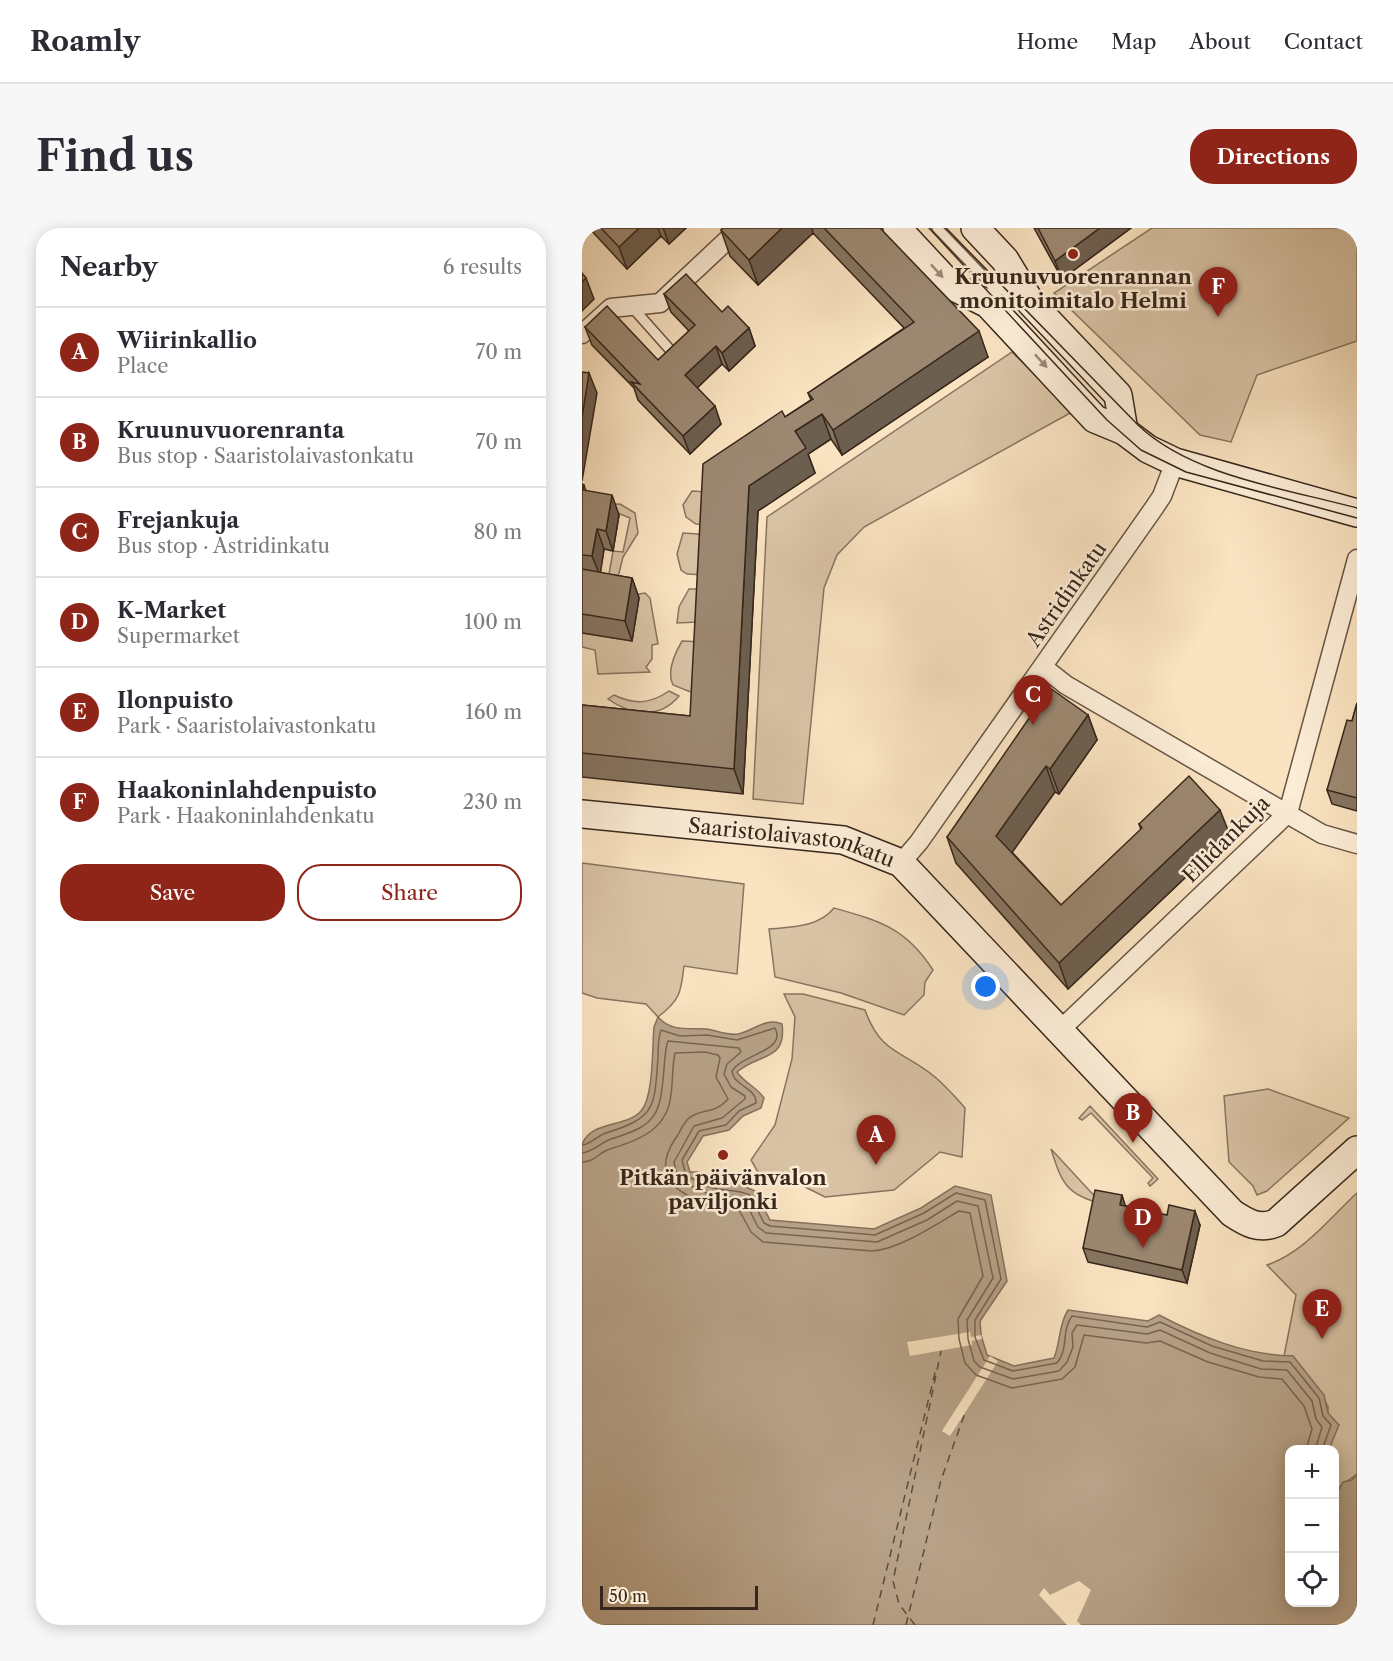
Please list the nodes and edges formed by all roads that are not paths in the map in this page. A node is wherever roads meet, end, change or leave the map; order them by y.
1 (740, 228) edge
2 (897, 228) edge
3 (937, 228) edge
4 (975, 228) edge
5 (990, 283) junction
6 (1031, 303) junction
7 (632, 307) junction
8 (1001, 318) junction
9 (582, 334) edge
10 (672, 352) edge
11 (1124, 431) junction
12 (1175, 462) junction
13 (1357, 513) edge
14 (1357, 559) edge
15 (1043, 666) junction
16 (1288, 813) junction
17 (582, 814) edge
18 (1357, 844) edge
19 (901, 863) junction
20 (1059, 1031) junction
21 (1357, 1150) edge

1 - 7 street
2 -> 8 street
3 - 5 lane
4 - 6 street
5 - 6 lane
5 - 8 lane
6 - 11 street
7 - 9 street
7 - 10 lane
8 -> 11 street
11 - 12 street
12 - 13 street
12 - 15 street, Astridinkatu
14 - 16 street, Ellidankuja
15 - 16 street
15 - 19 street, Astridinkatu
16 - 18 street
16 - 20 street, Ellidankuja
17 - 19 street, Saaristolaivastonkatu
19 - 20 street, Saaristolaivastonkatu
20 - 21 street, Saaristolaivastonkatu

